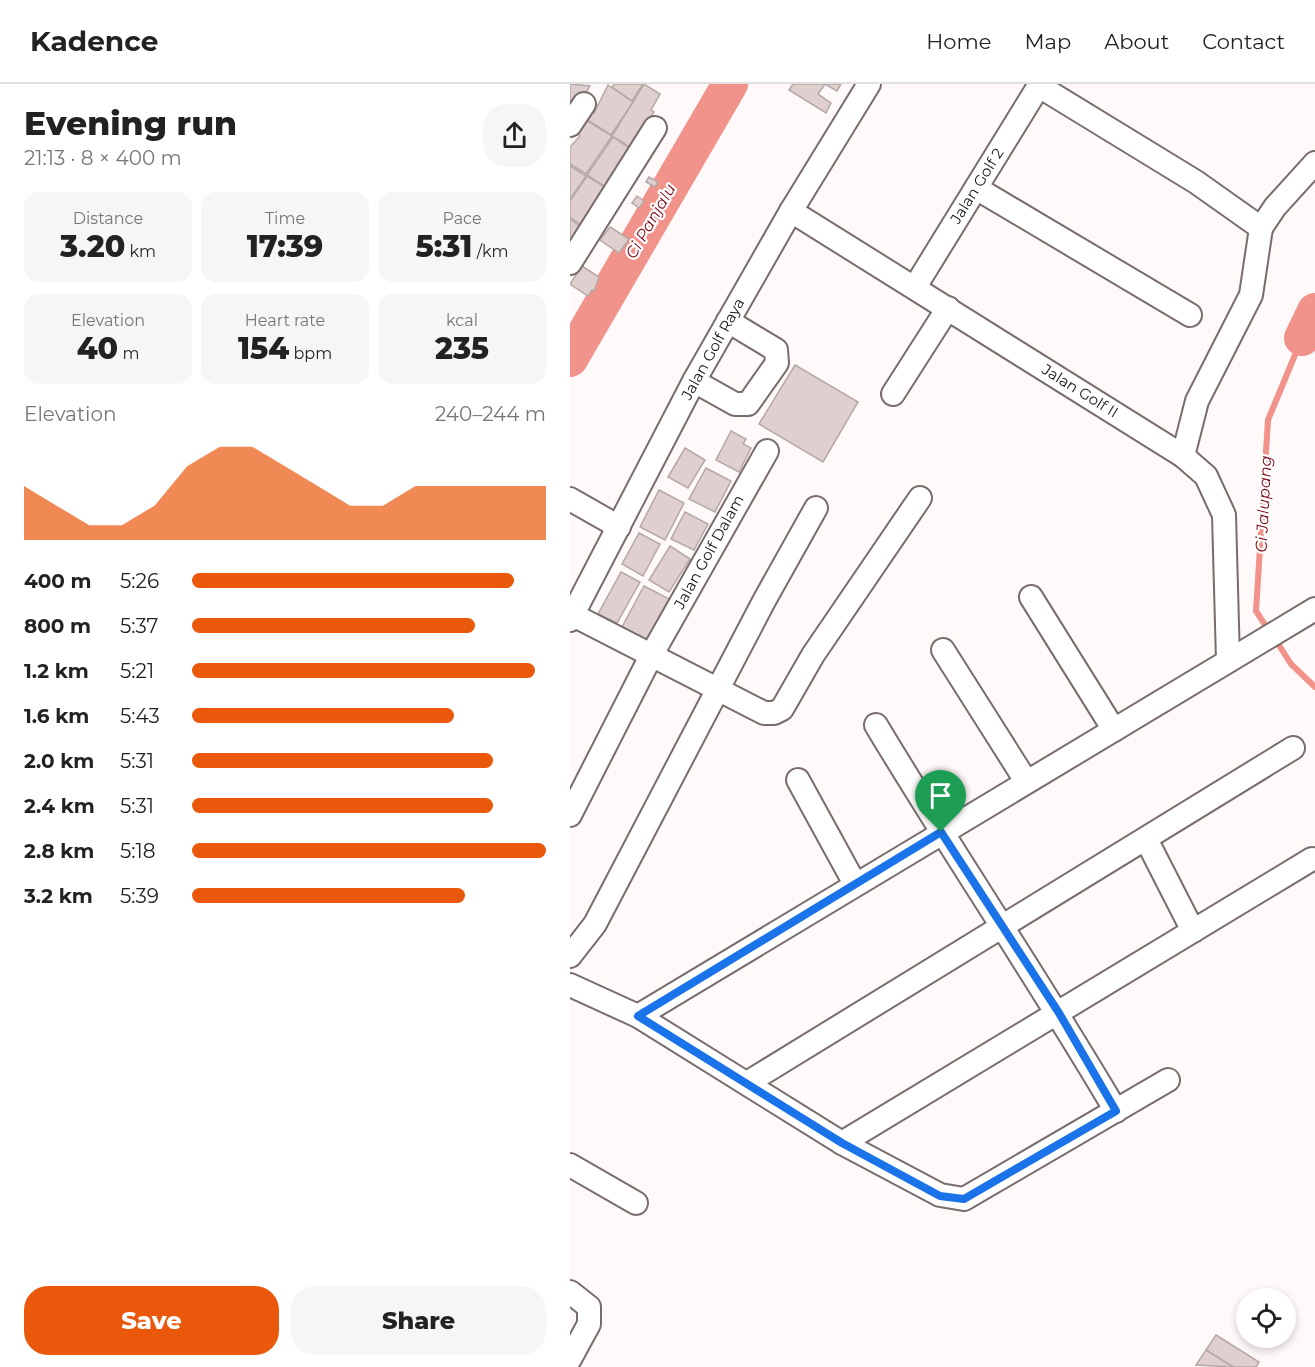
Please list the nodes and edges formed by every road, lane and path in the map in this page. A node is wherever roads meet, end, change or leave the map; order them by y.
1 (869, 84) edge
2 (1040, 85) edge
3 (584, 104) dead end
4 (570, 125) edge
5 (655, 128) dead end
6 (1315, 163) edge
7 (976, 188) junction
8 (791, 211) junction
9 (1261, 228) junction
10 (570, 263) edge
11 (915, 287) junction
12 (948, 308) junction
13 (1190, 315) dead end
14 (728, 321) junction
15 (694, 381) junction
16 (893, 394) dead end
17 (766, 451) dead end
18 (1184, 456) junction
19 (920, 498) dead end
20 (570, 499) edge
21 (816, 508) dead end
22 (619, 527) junction
23 (1031, 597) dead end
24 (1313, 615) edge
25 (571, 617) edge
26 (943, 650) dead end
27 (652, 654) junction
28 (1228, 661) junction
29 (718, 691) junction
30 (876, 725) dead end
31 (1114, 730) junction
32 (1293, 748) dead end
33 (798, 780) dead end
34 (1026, 781) junction
35 (570, 815) edge
36 (941, 832) junction
37 (1146, 839) junction
38 (1312, 859) dead end
39 (855, 884) junction
40 (1004, 928) junction
41 (1193, 932) junction
42 (570, 956) edge
43 (570, 985) edge
44 (1059, 1013) junction
45 (638, 1016) junction
46 (1168, 1080) dead end
47 (747, 1083) junction
48 (1116, 1111) junction
49 (842, 1143) junction
50 (570, 1165) edge
51 (636, 1203) dead end
52 (570, 1292) edge
53 (570, 1359) edge

1 - 8 street, Jalan Golf Raya
2 - 7 street, Jalan Golf 2
2 - 9 street
3 - 4 street
5 - 10 street
6 - 9 street
7 - 11 street, Jalan Golf 2
7 - 13 street
8 - 11 street, Jalan Golf II
8 - 14 street, Jalan Golf Raya
9 - 18 street
11 - 12 street, Jalan Golf II
12 - 16 street
12 - 18 street, Jalan Golf II
14 - 15 street, Jalan Golf Raya
14 - 15 street
15 - 22 street, Jalan Golf Raya
17 - 27 street, Jalan Golf Dalam
18 - 28 street, Jalan Golf II
19 - 29 street
20 - 22 street
21 - 29 street
22 - 25 street, Jalan Golf Raya
23 - 31 street
24 - 28 street
25 - 27 street
26 - 34 street
27 - 29 street
27 - 35 street, Jalan Golf Dalam
28 - 31 street
29 - 42 street
30 - 36 street
31 - 34 street
32 - 37 street
33 - 39 street
34 - 36 street
36 - 39 street
36 - 40 street
37 - 40 street
37 - 41 street
38 - 41 street
39 - 45 street
40 - 44 street
40 - 47 street
41 - 44 street
43 - 45 street
44 - 48 street
44 - 49 street
45 - 47 street
46 - 48 street
47 - 49 street
48 - 49 street
50 - 51 street
52 - 53 street

